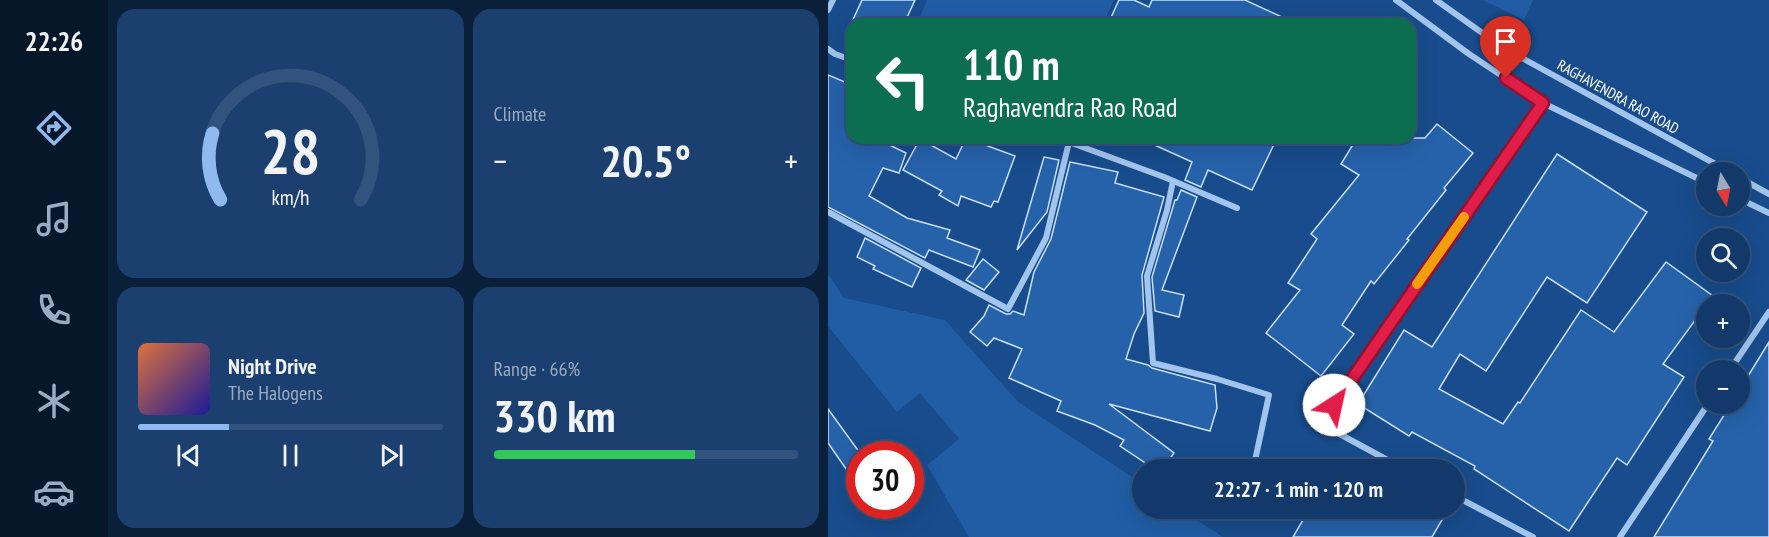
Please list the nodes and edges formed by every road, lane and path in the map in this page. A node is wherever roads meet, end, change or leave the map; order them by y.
1 (833, 0) edge
2 (1396, 0) edge
3 (1436, 0) edge
4 (828, 10) edge
5 (828, 49) edge
6 (846, 58) edge
7 (1543, 103) junction
8 (1069, 144) edge
9 (1074, 144) edge
10 (1712, 162) edge
11 (1696, 178) edge
12 (1173, 181) junction
13 (1750, 184) edge
14 (1769, 194) edge
15 (1750, 204) edge
16 (1237, 208) dead end
17 (828, 213) edge
18 (1769, 213) edge
19 (1769, 312) edge
20 (1737, 360) edge
21 (1701, 414) edge
22 (1255, 459) edge
23 (1386, 459) edge
24 (1465, 501) edge
25 (1533, 537) edge
26 (1620, 537) edge

1 - 4 street
2 - 7 street
3 - 10 street, RAGHAVENDRA RAO ROAD
5 - 6 street
7 - 11 street
7 - 23 street
8 - 17 street
9 - 12 street
12 - 16 street
12 - 22 street
13 - 14 street
15 - 18 street
19 - 20 street
21 - 26 street
24 - 25 street

